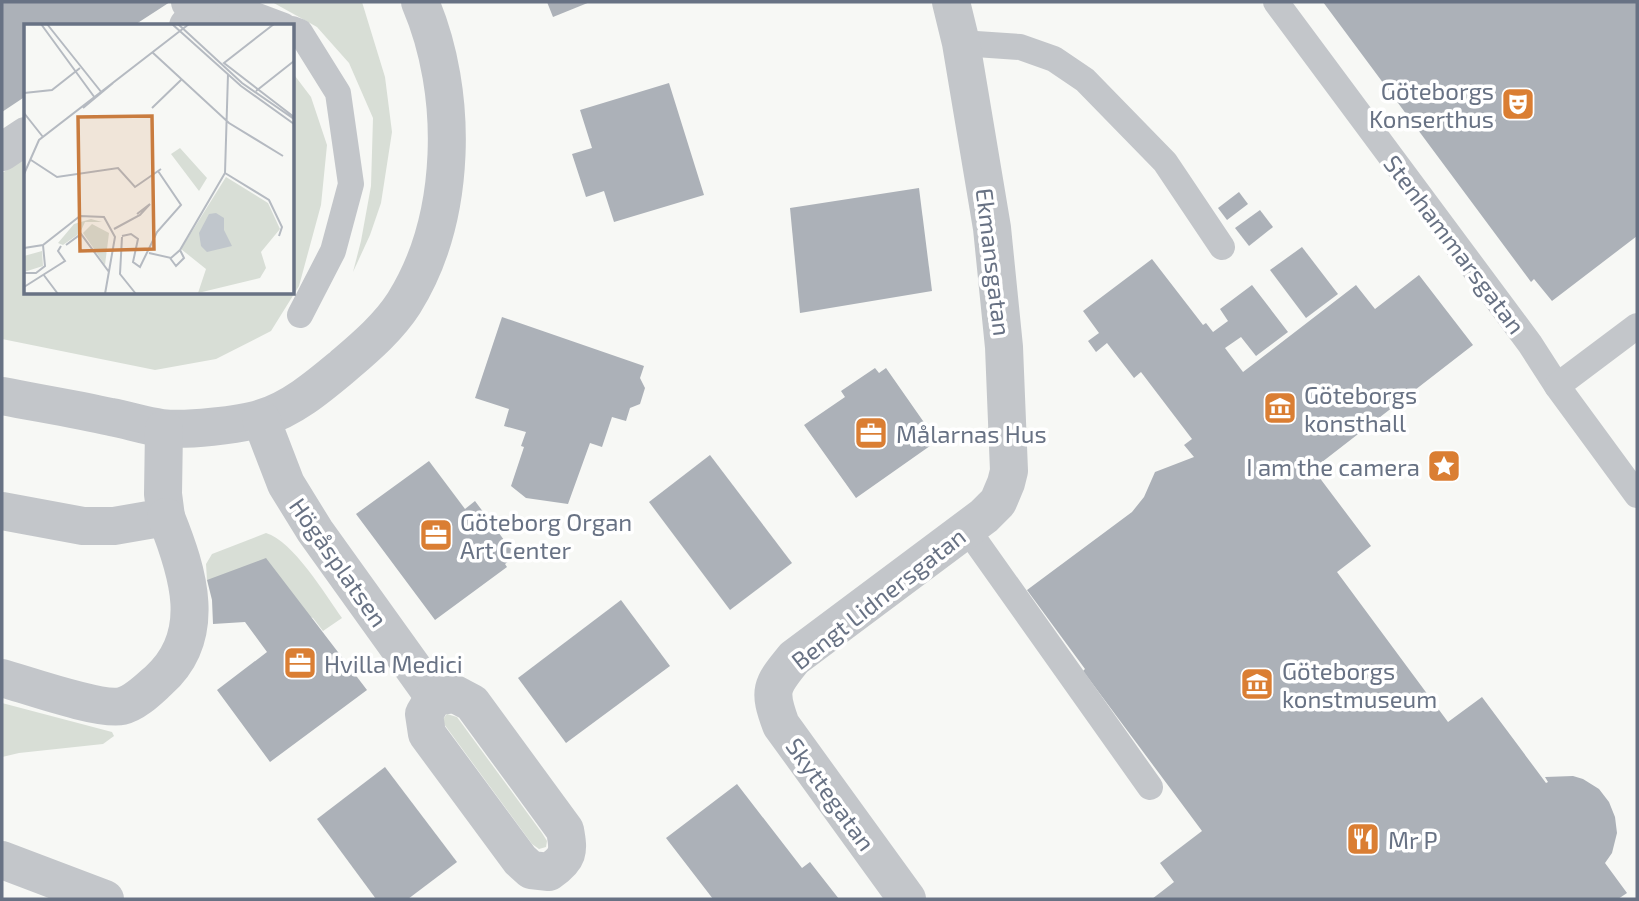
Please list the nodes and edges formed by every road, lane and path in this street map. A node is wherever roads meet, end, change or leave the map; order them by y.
1 (421, 2) edge
2 (951, 2) edge
3 (1276, 2) edge
4 (193, 15) edge
5 (279, 24) edge
6 (294, 30) edge
7 (961, 43) junction
8 (24, 137) edge
9 (2, 152) edge
10 (1222, 247) dead end
11 (300, 315) dead end
12 (1637, 326) edge
13 (1558, 386) junction
14 (2, 397) edge
15 (261, 419) junction
16 (164, 429) junction
17 (1637, 495) edge
18 (2, 511) edge
19 (166, 517) junction
20 (975, 523) junction
21 (2, 678) edge
22 (774, 682) joint
23 (434, 697) dead end
24 (1150, 787) dead end
25 (2, 860) edge
26 (105, 899) edge
27 (907, 899) edge

1 - 15 street
2 - 7 street, Ekmansgatan
3 - 13 lane, Stenhammarsgatan
4 - 5 lane
6 - 11 lane
7 - 10 lane
7 - 20 street, Ekmansgatan
8 - 9 street
12 - 13 lane
13 - 17 lane, Stenhammarsgatan
14 - 16 street
15 - 16 street
15 - 23 street, Högåsplatsen
16 - 19 street
18 - 19 street
19 - 21 street
20 - 22 street, Bengt Lidnersgatan
20 - 24 lane
22 - 27 street, Skyttegatan
25 - 26 street

